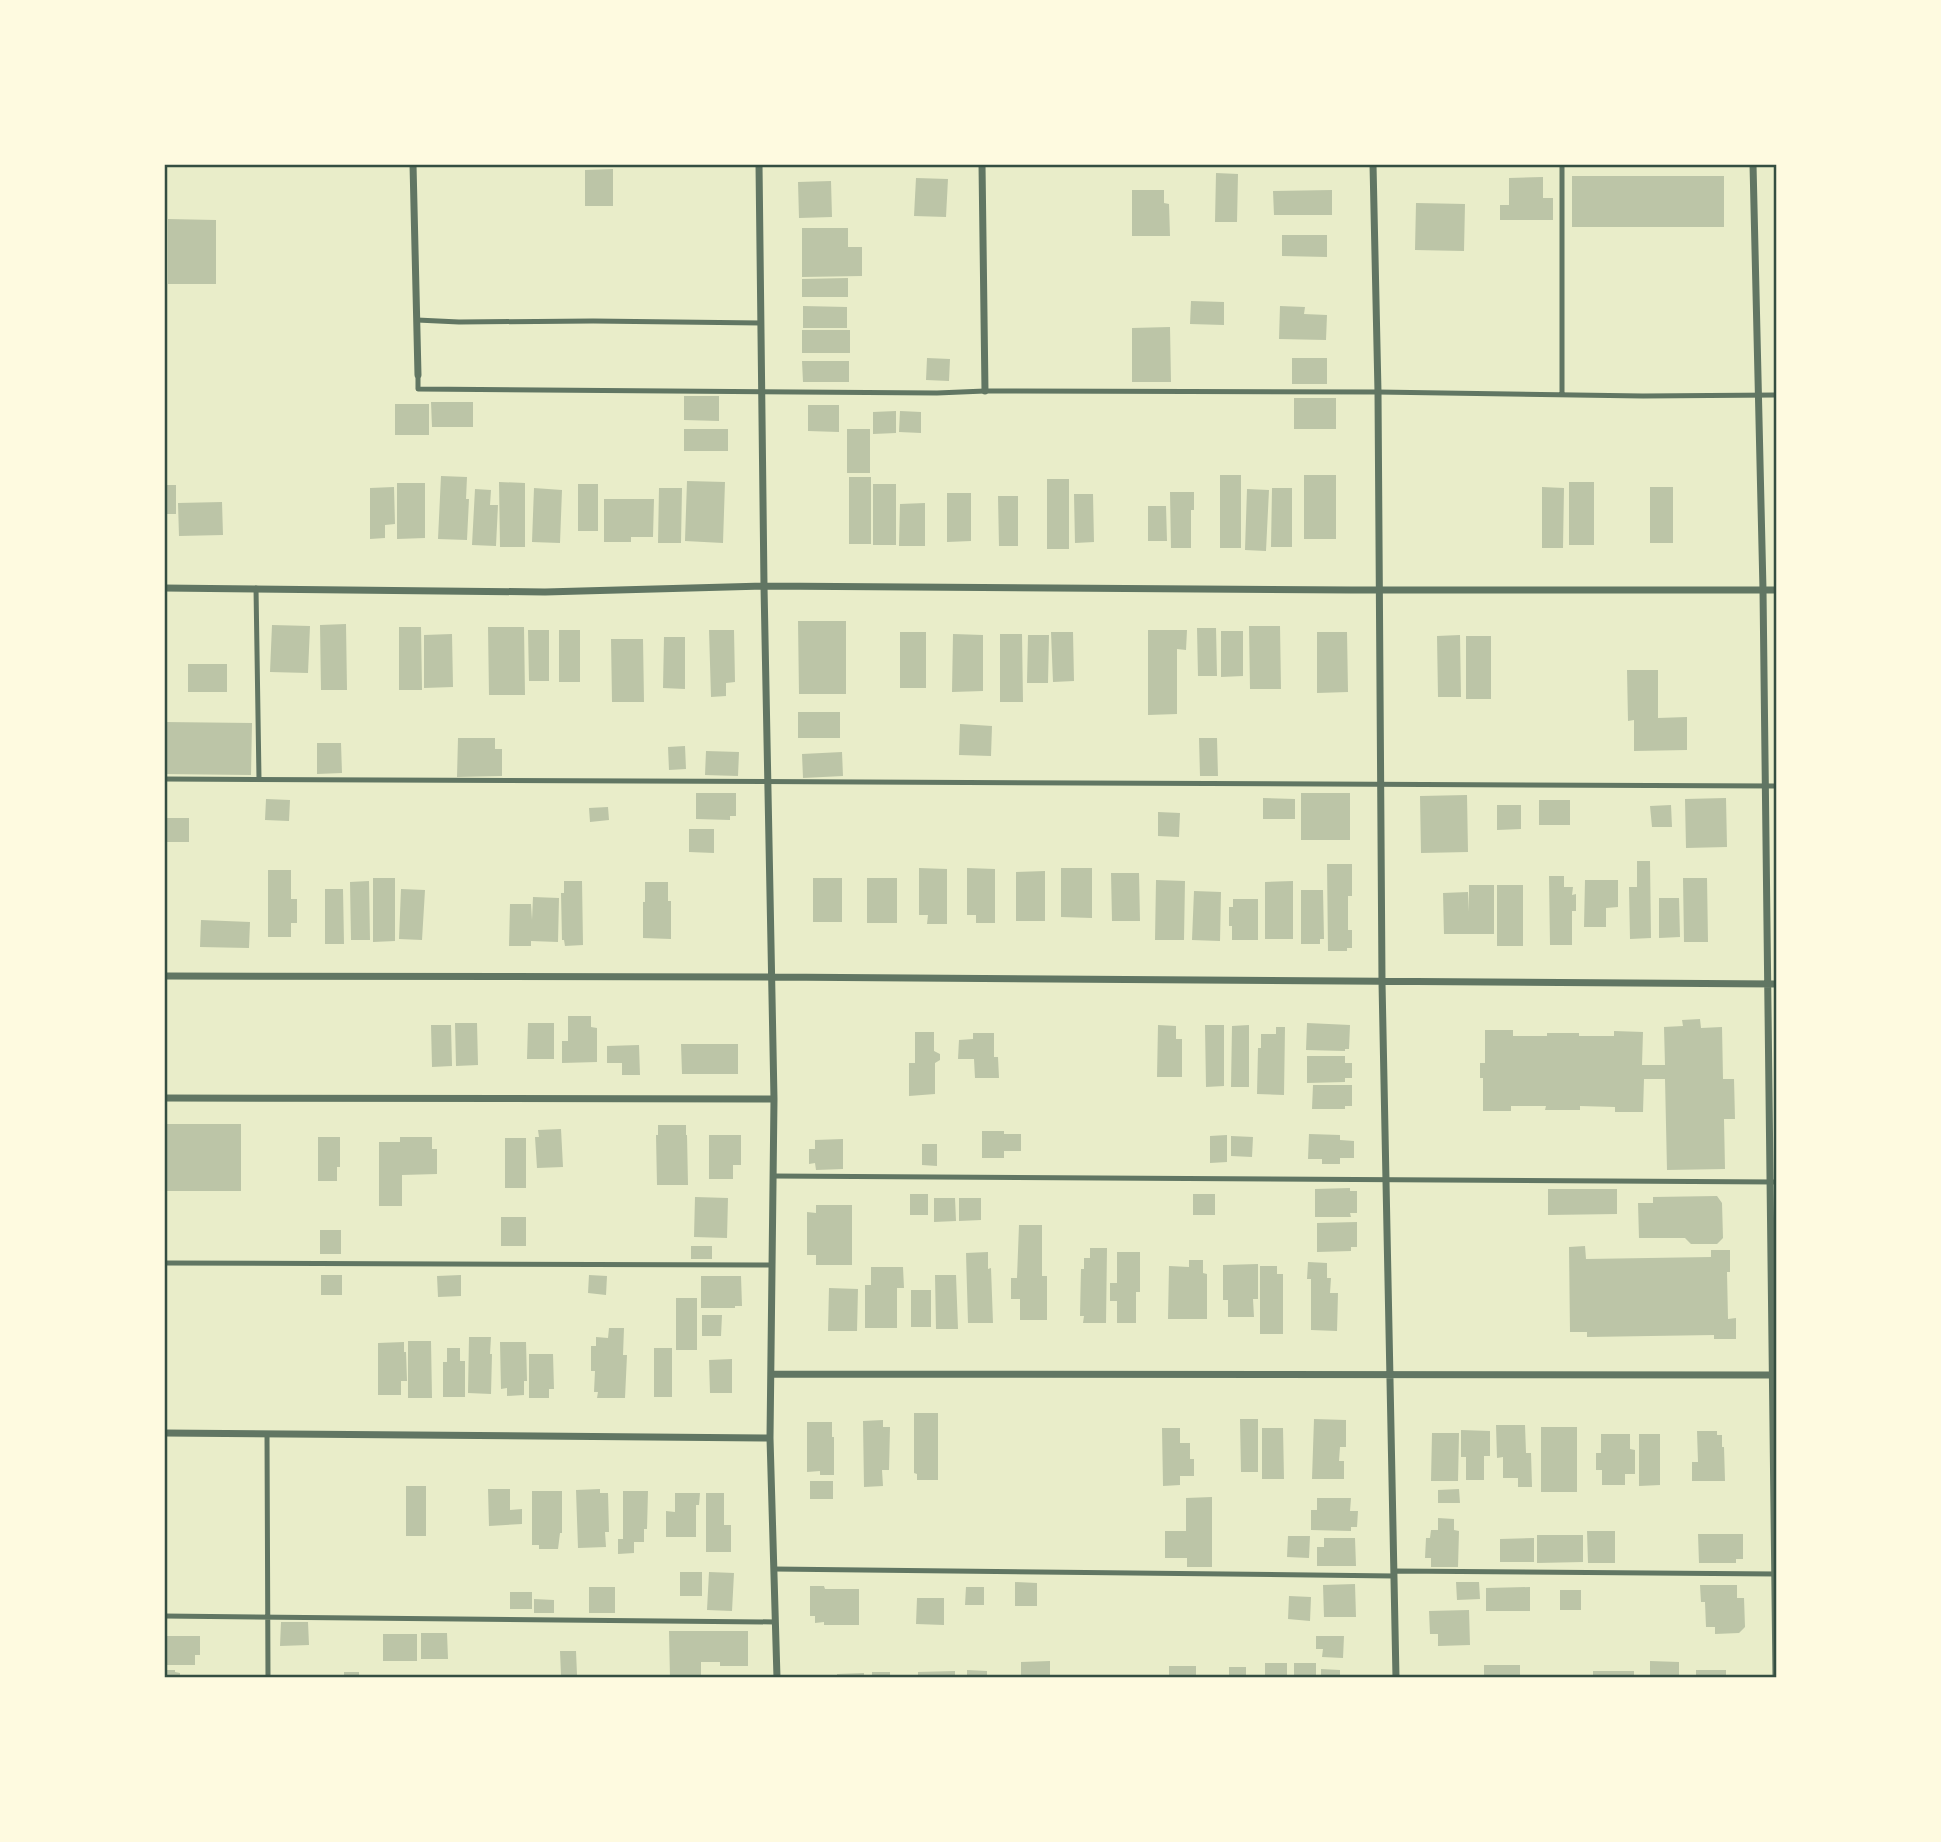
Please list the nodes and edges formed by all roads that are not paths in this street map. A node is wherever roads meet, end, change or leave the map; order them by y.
1 (413, 164) edge
2 (759, 164) edge
3 (982, 164) edge
4 (1373, 164) edge
5 (1562, 164) edge
6 (1754, 164) edge
7 (417, 320) junction
8 (761, 323) junction
9 (418, 375) joint
10 (762, 391) junction
11 (985, 391) junction
12 (1378, 392) junction
13 (1562, 395) junction
14 (1758, 395) junction
15 (1776, 395) edge
16 (764, 586) junction
17 (164, 588) edge
18 (256, 589) junction
19 (1380, 590) junction
20 (1763, 590) junction
21 (1776, 590) edge
22 (164, 779) edge
23 (259, 779) junction
24 (767, 782) junction
25 (1381, 784) junction
26 (1765, 786) junction
27 (1776, 786) edge
28 (164, 976) edge
29 (771, 977) junction
30 (1382, 982) junction
31 (1772, 984) edge
32 (164, 1098) edge
33 (774, 1099) junction
34 (773, 1176) junction
35 (1386, 1178) junction
36 (1773, 1182) edge
37 (164, 1263) edge
38 (772, 1265) junction
39 (771, 1374) junction
40 (1391, 1375) junction
41 (1774, 1375) edge
42 (164, 1433) edge
43 (267, 1434) junction
44 (770, 1438) junction
45 (774, 1569) junction
46 (1394, 1573) junction
47 (1776, 1574) edge
48 (164, 1616) edge
49 (267, 1618) junction
50 (775, 1622) junction
51 (268, 1678) edge
52 (777, 1678) edge
53 (1396, 1678) edge
54 (1776, 1678) edge

1 - 7 street
2 - 8 street
3 - 11 street
4 - 12 street
5 - 13 lane
6 - 14 street
7 - 8 lane
7 - 9 street
8 - 10 street
9 - 10 lane
10 - 11 lane
10 - 16 street
11 - 12 lane
12 - 13 lane
12 - 19 street
13 - 14 lane
14 - 15 lane
14 - 20 street
16 - 18 street
16 - 19 street
16 - 24 street
17 - 18 street
18 - 23 lane
19 - 20 street
19 - 25 street
20 - 21 street
20 - 26 street
22 - 23 lane
23 - 24 lane
24 - 25 lane
24 - 29 street
25 - 26 lane
25 - 30 street
26 - 27 lane
26 - 31 street
28 - 29 street
29 - 30 street
29 - 33 street
30 - 31 street
30 - 35 street
31 - 36 street
32 - 33 street
33 - 34 street
34 - 35 lane
34 - 38 street
35 - 36 lane
35 - 40 street
36 - 41 street
37 - 38 lane
38 - 39 street
39 - 40 street
39 - 44 street
40 - 41 street
40 - 46 street
41 - 47 street
42 - 43 street
43 - 44 street
43 - 49 lane
44 - 45 street
45 - 46 lane
45 - 50 street
46 - 47 lane
46 - 53 street
47 - 54 street
48 - 49 lane
49 - 50 lane
49 - 51 lane
50 - 52 street

